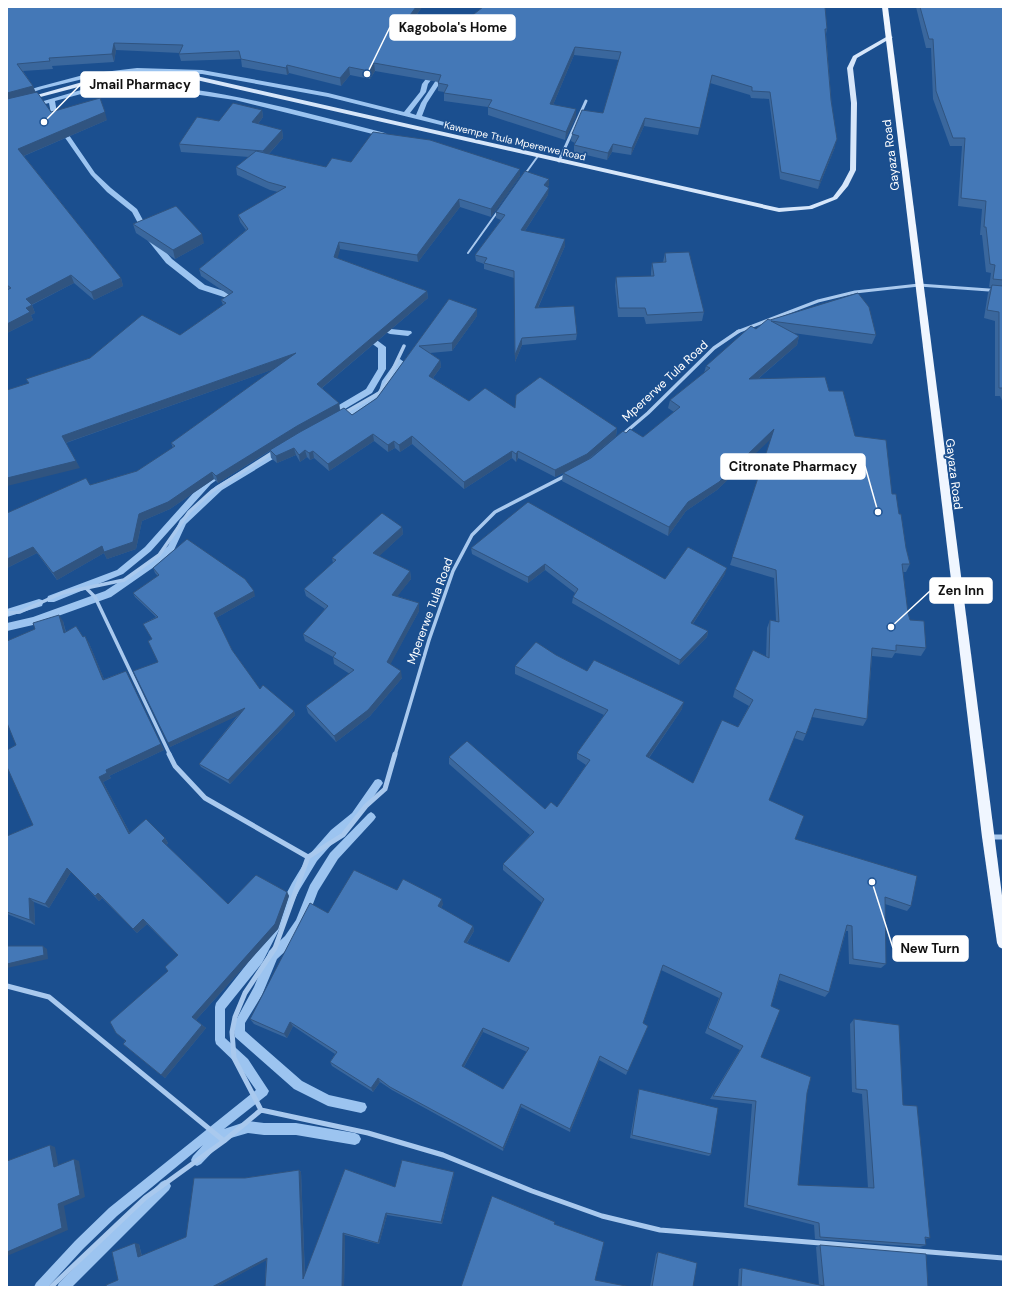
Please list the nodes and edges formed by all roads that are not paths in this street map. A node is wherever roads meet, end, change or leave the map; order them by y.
1 (885, 7) edge
2 (890, 37) junction
3 (24, 100) edge
4 (586, 101) dead end
5 (538, 156) junction
6 (559, 161) junction
7 (520, 180) edge
8 (498, 211) edge
9 (468, 253) dead end
10 (919, 285) junction
11 (1003, 291) edge
12 (404, 346) dead end
13 (341, 415) edge
14 (618, 439) edge
15 (280, 448) edge
16 (569, 474) edge
17 (86, 588) junction
18 (7, 613) edge
19 (988, 837) junction
20 (1003, 837) edge
21 (308, 857) junction
22 (1003, 943) edge
23 (7, 986) edge
24 (261, 1110) junction
25 (224, 1141) junction
26 (1003, 1258) edge
27 (51, 1287) edge

1 - 2 main road, Gayaza Road
2 - 6 street, Kawempe Ttula Mpererwe Road
2 - 10 main road, Gayaza Road
3 - 5 street, Kawempe Ttula Mpererwe Road
4 - 6 street
5 - 6 street, Kawempe Ttula Mpererwe Road
5 - 7 lane
8 - 9 lane
10 - 11 street, Mpererwe Tula Road
10 - 14 street, Mpererwe Tula Road
10 - 19 main road, Gayaza Road
12 - 13 street
15 - 17 street
16 - 21 street, Mpererwe Tula Road
17 - 18 street
17 - 21 street
19 - 20 street
19 - 22 main road, Gayaza Road
21 - 24 street
23 - 25 street
24 - 25 street
24 - 26 street
25 - 27 street

